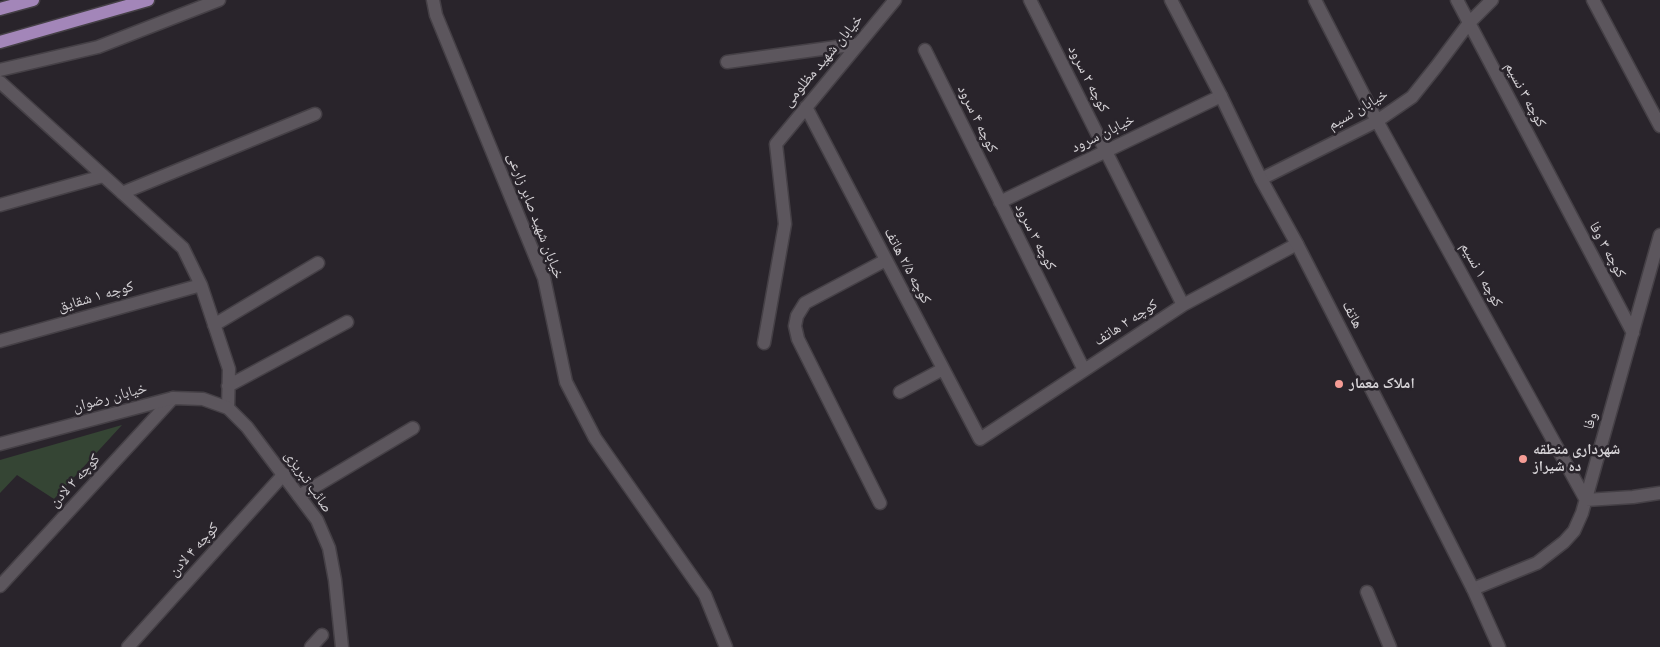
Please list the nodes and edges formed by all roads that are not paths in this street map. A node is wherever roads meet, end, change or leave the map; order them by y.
1 (34, 0) edge
2 (148, 0) edge
3 (219, 0) edge
4 (432, 0) edge
5 (895, 0) edge
6 (1030, 0) edge
7 (1171, 0) edge
8 (1316, 0) edge
9 (1457, 0) edge
10 (1492, 0) edge
11 (1593, 0) edge
12 (0, 9) edge
13 (1469, 23) junction
14 (0, 42) edge
15 (858, 44) junction
16 (925, 50) dead end
17 (727, 62) dead end
18 (0, 70) edge
19 (0, 82) edge
20 (1221, 96) junction
21 (806, 107) junction
22 (315, 114) dead end
23 (1378, 122) junction
24 (1660, 126) edge
25 (1105, 151) junction
26 (103, 176) junction
27 (1261, 180) junction
28 (1553, 182) joint
29 (122, 193) junction
30 (1000, 202) junction
31 (0, 205) edge
32 (1660, 235) edge
33 (1297, 244) junction
34 (886, 260) junction
35 (318, 263) dead end
36 (201, 285) junction
37 (1183, 305) junction
38 (347, 322) dead end
39 (214, 325) junction
40 (1633, 334) junction
41 (0, 341) edge
42 (764, 343) dead end
43 (943, 369) junction
44 (1084, 370) junction
45 (228, 386) junction
46 (900, 392) dead end
47 (173, 398) junction
48 (228, 408) junction
49 (414, 428) dead end
50 (980, 440) joint
51 (0, 444) edge
52 (284, 474) junction
53 (1660, 493) edge
54 (300, 496) junction
55 (1586, 500) junction
56 (880, 503) dead end
57 (0, 586) edge
58 (1473, 589) junction
59 (1367, 592) dead end
60 (322, 635) dead end
61 (128, 647) edge
62 (311, 647) edge
63 (342, 647) edge
64 (726, 647) edge
65 (1390, 647) edge
66 (1499, 647) edge

1 - 12 main road
2 - 14 main road
3 - 18 street
4 - 64 street, خیابان شهید صابر زارعی
5 - 15 street, خیابان شهید مظلومی
6 - 25 street, کوچه ۲ سرود
7 - 20 street, هاتف
8 - 23 street, کوچه ۱ نسیم
9 - 13 street, کوچه ۳ نسیم
10 - 13 street, خیابان نسیم
11 - 24 street
13 - 23 street, خیابان نسیم
13 - 28 street, کوچه ۳ نسیم
15 - 17 street
15 - 21 street, خیابان شهید مظلومی
16 - 30 street, کوچه ۴ سرود
19 - 26 street
20 - 25 street, خیابان سرود
20 - 27 street, هاتف
21 - 34 street, کوچه ۲/۵ هاتف
21 - 42 street, خیابان شهید مظلومی
22 - 29 street
23 - 27 street, خیابان نسیم
23 - 55 street, کوچه ۱ نسیم
25 - 30 street, خیابان سرود
25 - 37 street, کوچه ۲ سرود
26 - 29 street
26 - 31 street
27 - 33 street, هاتف
28 - 40 street, کوچه ۳ وفا
29 - 36 street
30 - 44 street, کوچه ۳ سرود
32 - 40 street, وفا
33 - 37 street, کوچه ۲ هاتف
33 - 58 street, هاتف
34 - 43 street, کوچه ۲/۵ هاتف
34 - 56 street
35 - 39 street
36 - 39 street
36 - 41 street, کوچه ۱ شقایق
37 - 44 street, کوچه ۲ هاتف
38 - 45 street
39 - 45 street
40 - 55 street, وفا
43 - 46 street
43 - 50 street, کوچه ۲/۵ هاتف
44 - 50 street, کوچه ۲ هاتف
45 - 48 street
47 - 48 street, خیابان رضوان
47 - 51 street, خیابان رضوان
47 - 57 street, کوچه ۲ لادن
48 - 52 street, صائب تبریزی
49 - 54 street
52 - 54 street, صائب تبریزی
52 - 61 street, کوچه ۴ لادن
53 - 55 street
54 - 63 street, صائب تبریزی
55 - 58 street, وفا
58 - 66 street, هاتف
59 - 65 street
60 - 62 street

